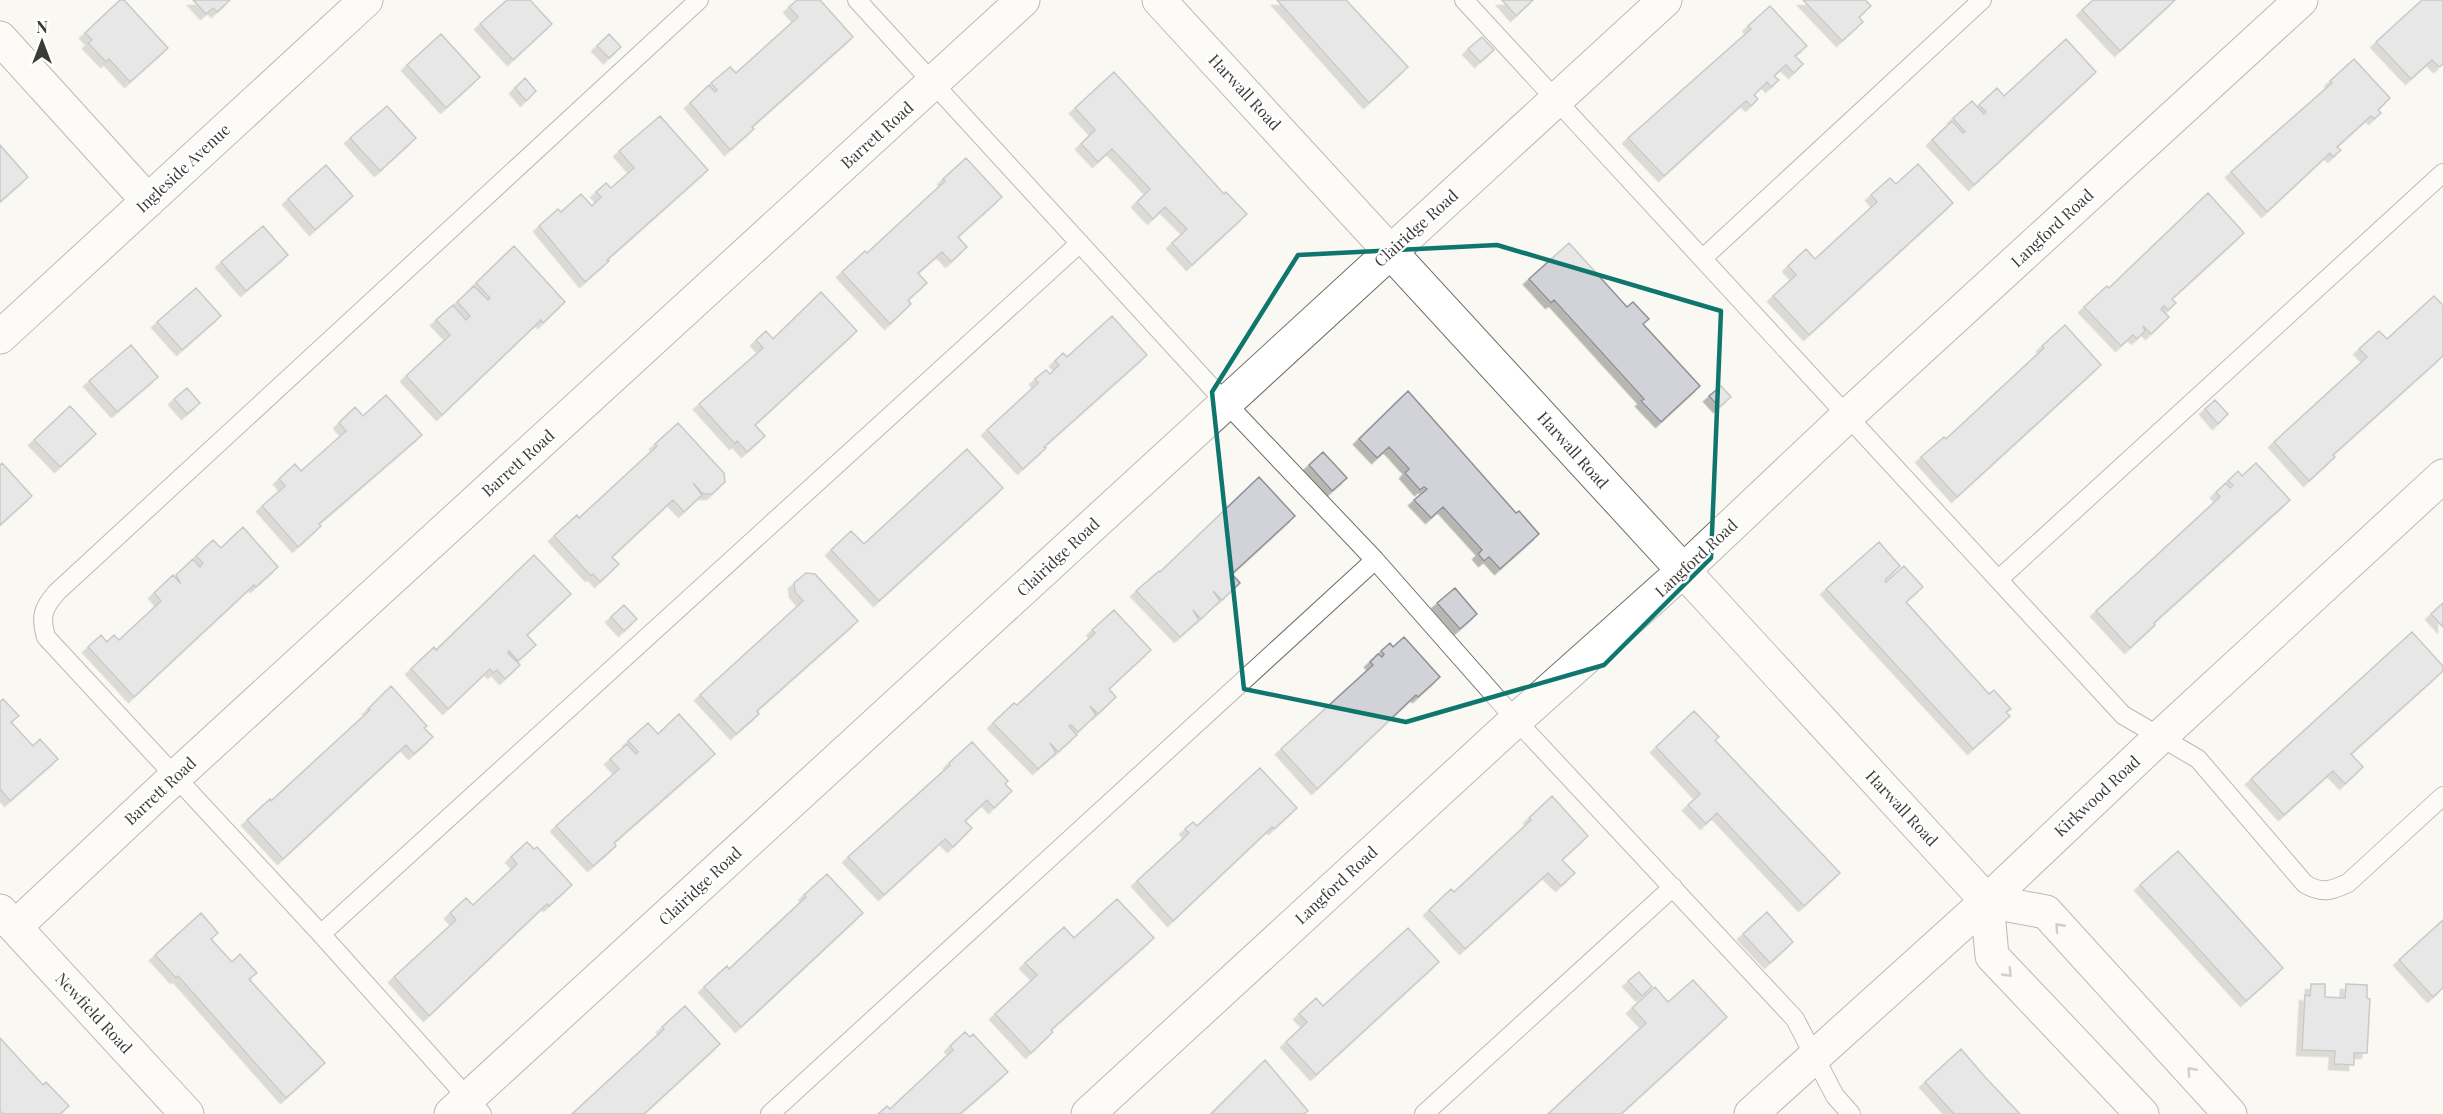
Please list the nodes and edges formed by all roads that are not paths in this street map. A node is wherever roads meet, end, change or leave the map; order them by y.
1 (366, 0) edge
2 (699, 0) edge
3 (857, 0) edge
4 (1023, 0) edge
5 (1160, 0) edge
6 (1464, 0) edge
7 (1665, 0) edge
8 (1982, 0) edge
9 (2301, 0) edge
10 (0, 38) edge
11 (933, 83) junction
12 (1556, 101) junction
13 (2443, 173) edge
14 (148, 201) junction
15 (1080, 243) junction
16 (1391, 251) junction
17 (1703, 258) junction
18 (0, 337) edge
19 (1226, 403) junction
20 (1846, 417) junction
21 (2443, 477) edge
22 (1375, 560) junction
23 (1683, 571) junction
24 (1999, 579) junction
25 (1516, 720) junction
26 (2160, 737) junction
27 (174, 778) junction
28 (2443, 796) edge
29 (1673, 887) junction
30 (1987, 901) junction
31 (7, 919) edge
32 (321, 934) junction
33 (1814, 1055) junction
34 (467, 1109) edge
35 (187, 1114) edge
36 (770, 1114) edge
37 (1088, 1114) edge
38 (1424, 1114) edge
39 (1750, 1114) edge
40 (1851, 1114) edge
41 (2142, 1114) edge
42 (2230, 1114) edge

1 - 14 street, Ingleside Avenue
2 - 27 lane
3 - 11 lane
4 - 11 street, Barrett Road
5 - 16 street, Harwall Road
6 - 12 lane
7 - 12 street, Clairidge Road
8 - 17 lane
9 - 20 street, Langford Road
10 - 14 street
11 - 15 lane
11 - 27 street, Barrett Road
12 - 16 street, Clairidge Road
12 - 17 lane
13 - 24 lane
14 - 18 street, Ingleside Avenue
15 - 19 lane
15 - 32 lane
16 - 19 street, Clairidge Road
16 - 23 street, Harwall Road
17 - 20 lane
19 - 22 lane
19 - 34 street, Clairidge Road
20 - 23 street, Langford Road
20 - 24 lane
21 - 26 street, Kirkwood Road
22 - 25 lane
22 - 36 lane
23 - 25 street, Langford Road
23 - 30 street, Harwall Road
24 - 26 lane
25 - 29 lane
25 - 37 street, Langford Road
26 - 28 lane
26 - 30 street, Kirkwood Road
27 - 31 street, Barrett Road
27 - 32 lane
29 - 33 lane
29 - 38 lane
30 - 33 street, Kirkwood Road
30 -> 41 street
42 -> 30 street
31 - 35 street, Newfield Road
32 - 34 lane
33 - 39 street, Kirkwood Road
33 - 40 lane

